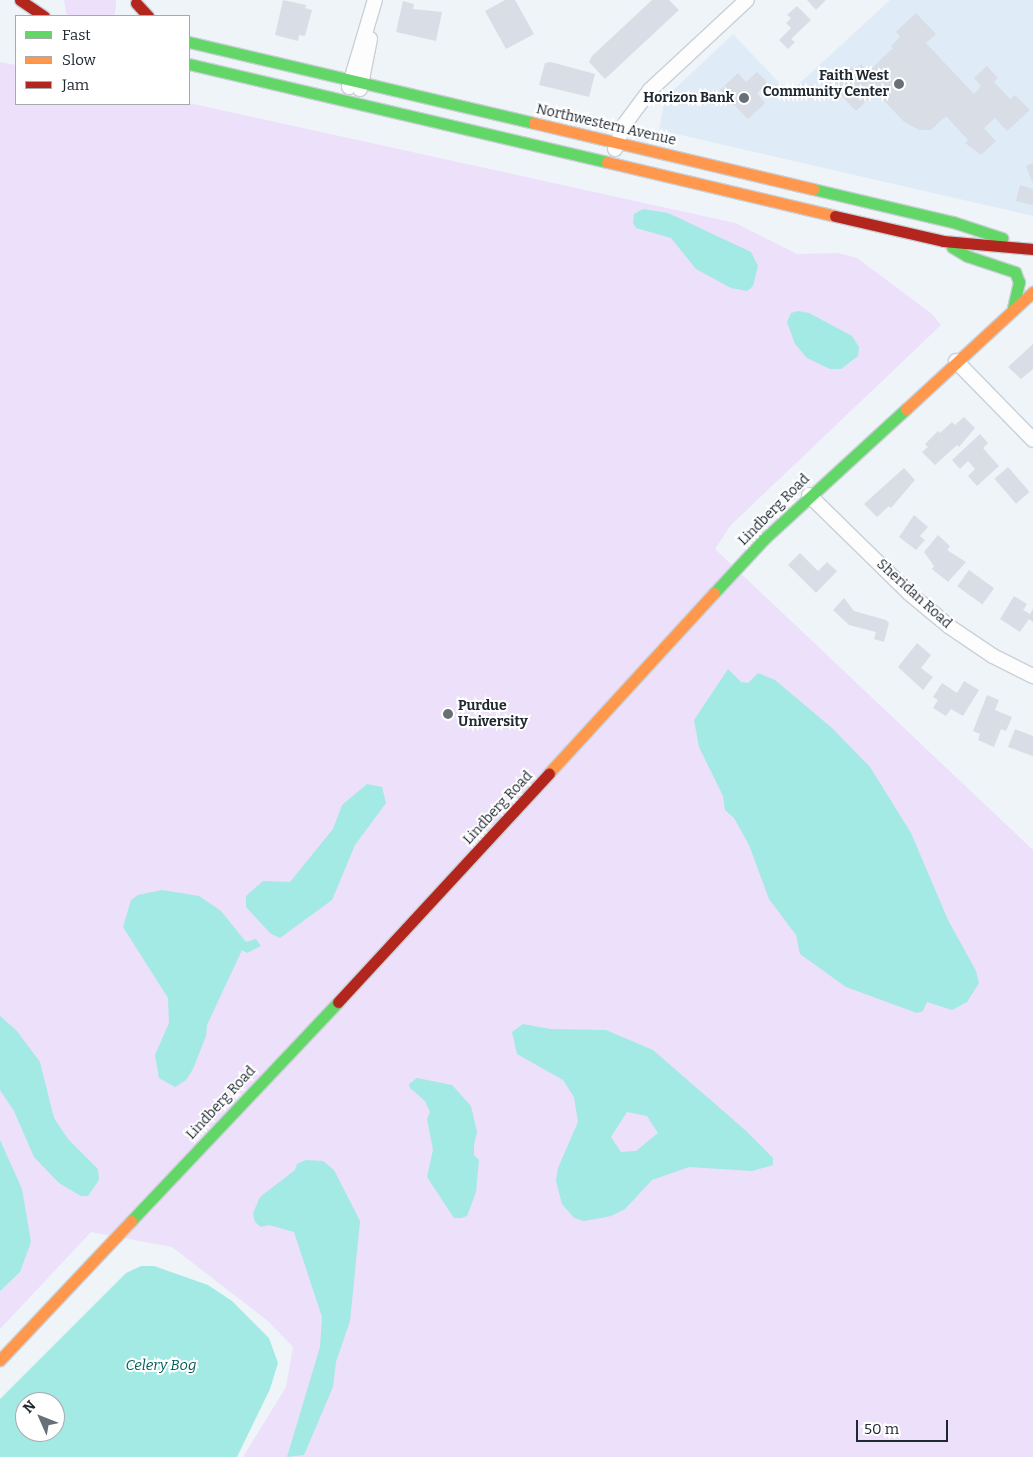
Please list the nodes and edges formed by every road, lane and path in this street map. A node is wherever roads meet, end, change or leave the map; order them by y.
1 (20, 0) edge
2 (375, 0) edge
3 (747, 0) edge
4 (135, 1) edge
5 (48, 13) edge
6 (134, 15) edge
7 (147, 15) edge
8 (190, 42) edge
9 (190, 64) edge
10 (356, 83) junction
11 (351, 104) junction
12 (617, 143) junction
13 (612, 164) junction
14 (943, 241) junction
15 (1013, 245) junction
16 (1033, 249) edge
17 (1033, 292) edge
18 (1013, 309) junction
19 (956, 361) junction
20 (1033, 440) edge
21 (809, 495) junction
22 (1033, 676) edge
23 (0, 1360) edge

1 - 5 main road
2 - 10 street
3 - 12 street
4 - 6 main road
4 - 7 main road
8 - 10 main road, Northwestern Avenue
9 - 11 main road, Northwestern Avenue
10 - 11 street
10 - 12 main road, Northwestern Avenue
11 - 13 main road, Northwestern Avenue
12 - 13 street
12 - 15 main road, Northwestern Avenue
13 - 14 main road, Northwestern Avenue
14 - 15 main road, Northwestern Avenue
14 - 18 main road
15 - 16 main road, Northwestern Avenue
17 - 18 main road, Lindberg Road
18 - 19 main road, Lindberg Road
19 - 20 street
19 - 21 main road, Lindberg Road
21 - 22 street, Sheridan Road
21 - 23 main road, Lindberg Road

